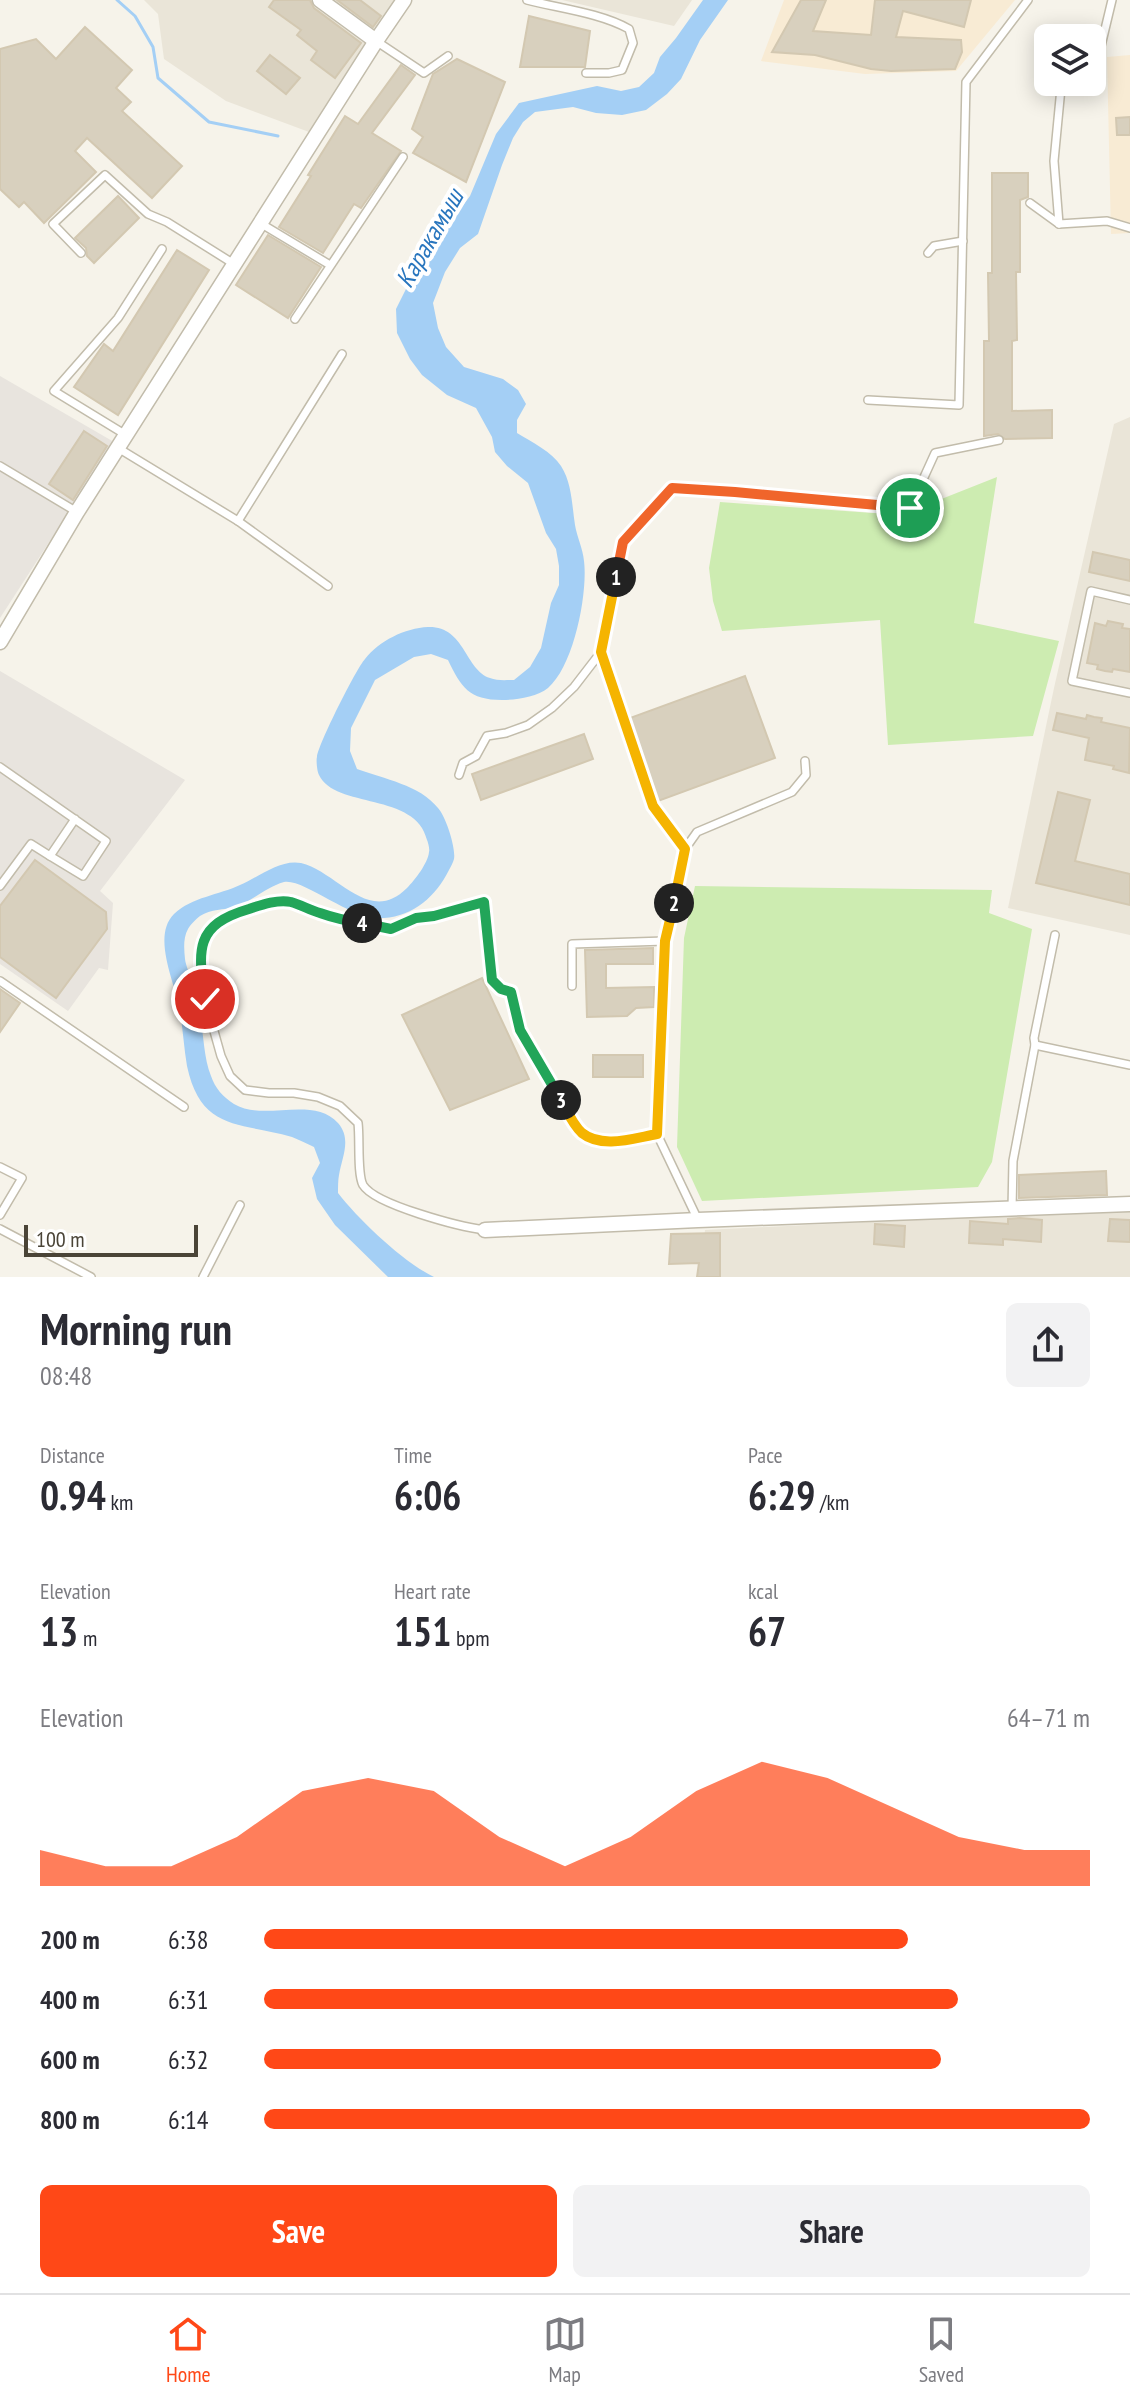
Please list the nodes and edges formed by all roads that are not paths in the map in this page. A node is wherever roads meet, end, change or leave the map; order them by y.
1 (320, 0) edge
2 (404, 0) edge
3 (527, 0) edge
4 (1028, 0) edge
5 (1112, 0) edge
6 (1106, 25) edge
7 (376, 41) junction
8 (448, 56) dead end
9 (586, 73) dead end
10 (1060, 96) edge
11 (403, 157) dead end
12 (1030, 203) dead end
13 (260, 223) junction
14 (1059, 224) junction
15 (1130, 228) edge
16 (963, 241) junction
17 (162, 249) dead end
18 (81, 253) dead end
19 (928, 253) dead end
20 (234, 264) junction
21 (330, 265) junction
22 (295, 319) dead end
23 (342, 354) dead end
24 (868, 400) dead end
25 (126, 435) junction
26 (999, 440) dead end
27 (118, 448) junction
28 (0, 466) edge
29 (77, 512) junction
30 (238, 521) junction
31 (328, 586) dead end
32 (1130, 600) edge
33 (0, 642) edge
34 (601, 652) junction
35 (1130, 693) edge
36 (805, 761) dead end
37 (0, 767) edge
38 (459, 775) dead end
39 (75, 819) junction
40 (685, 849) junction
41 (50, 856) junction
42 (0, 886) edge
43 (1055, 935) dead end
44 (665, 941) junction
45 (0, 981) edge
46 (572, 986) dead end
47 (1035, 1045) junction
48 (1130, 1065) edge
49 (184, 1107) dead end
50 (657, 1134) junction
51 (0, 1167) edge
52 (1130, 1204) edge
53 (240, 1205) dead end
54 (1012, 1209) junction
55 (0, 1215) edge
56 (698, 1220) junction
57 (0, 1229) edge
58 (485, 1230) joint
59 (91, 1277) edge
60 (203, 1277) edge

1 - 7 street
2 - 7 street
3 - 9 lane
4 - 16 lane
5 - 6 lane
7 - 8 lane
7 - 13 street
10 - 14 lane
11 - 21 lane
12 - 14 lane
13 - 20 street
13 - 21 lane
14 - 15 lane
16 - 19 lane
16 - 24 lane
17 - 25 lane
18 - 20 lane
20 - 25 street
21 - 22 lane
23 - 30 lane
25 - 27 street
26 - 34 lane
27 - 29 street
27 - 30 lane
28 - 29 lane
29 - 33 street
30 - 31 lane
32 - 35 lane
34 - 38 lane
34 - 40 lane
36 - 40 lane
37 - 39 lane
39 - 41 lane
39 - 41 lane
40 - 44 lane
41 - 42 lane
43 - 47 lane
44 - 46 lane
44 - 50 lane
45 - 49 lane
47 - 48 lane
47 - 54 lane
50 - 56 lane
50 - 58 lane
51 - 55 lane
52 - 54 street
53 - 60 lane
54 - 56 street
56 - 58 street
57 - 59 lane

